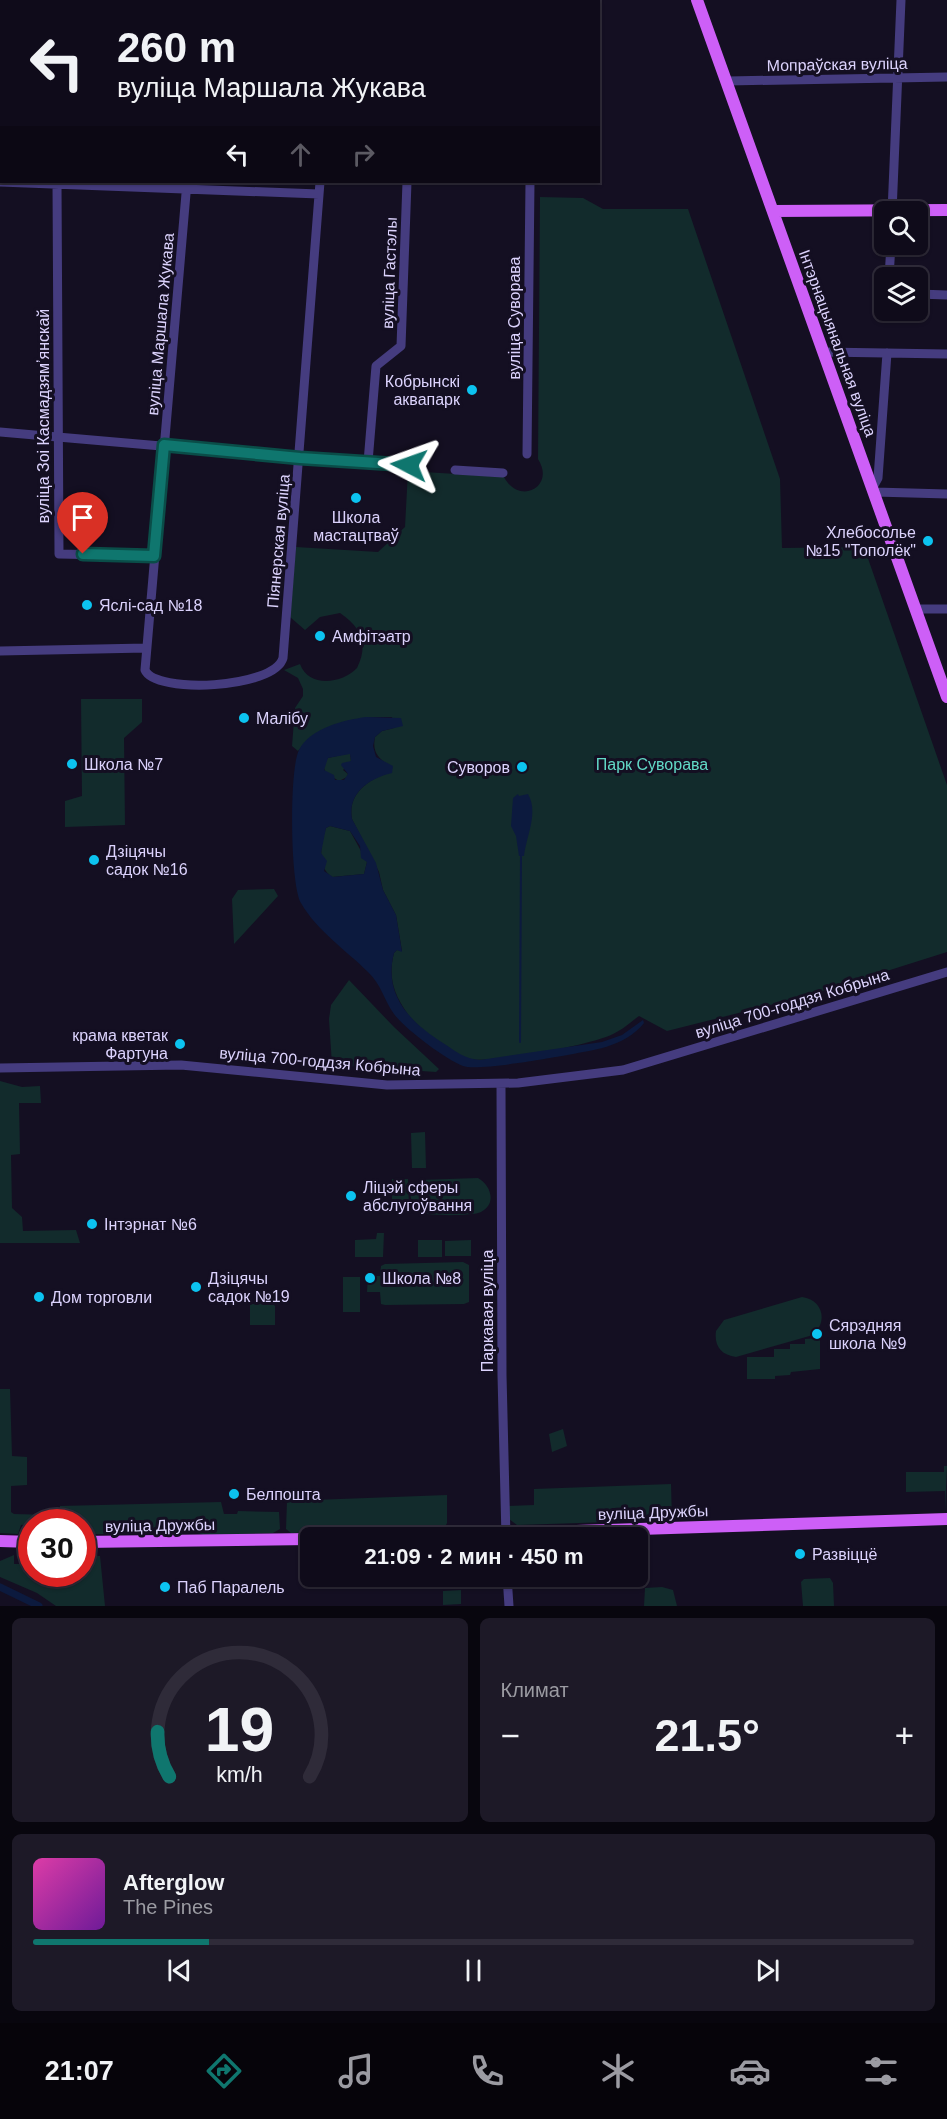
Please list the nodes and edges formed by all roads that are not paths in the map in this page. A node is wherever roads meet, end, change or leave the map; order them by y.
1 (697, 0) edge
2 (901, 0) edge
3 (947, 77) edge
4 (896, 79) junction
5 (728, 81) junction
6 (57, 183) joint
7 (320, 183) edge
8 (407, 183) edge
9 (530, 183) edge
10 (187, 184) edge
11 (319, 194) junction
12 (892, 201) edge
13 (928, 210) edge
14 (947, 210) edge
15 (773, 211) junction
16 (874, 211) edge
17 (928, 294) edge
18 (947, 295) edge
19 (824, 352) junction
20 (886, 353) junction
21 (947, 354) edge
22 (0, 432) edge
23 (58, 436) junction
24 (164, 445) junction
25 (527, 454) dead end
26 (300, 458) junction
27 (368, 462) junction
28 (409, 465) dead end
29 (455, 470) dead end
30 (503, 473) dead end
31 (874, 490) junction
32 (947, 494) edge
33 (154, 556) junction
34 (915, 609) junction
35 (947, 609) edge
36 (146, 648) junction
37 (0, 651) edge
38 (947, 697) edge
39 (947, 972) edge
40 (0, 1068) edge
41 (501, 1085) junction
42 (947, 1519) edge
43 (505, 1527) edge
44 (648, 1530) edge
45 (300, 1539) edge
46 (0, 1541) edge
47 (18, 1542) edge
48 (96, 1542) edge
49 (508, 1587) edge
50 (509, 1606) edge

1 - 5 main road, Інтэрнацыянальная вуліца
2 - 4 street
3 - 4 street, Мопраўская вуліца
4 - 5 street, Мопраўская вуліца
4 - 12 street
5 - 15 main road, Інтэрнацыянальная вуліца
6 - 10 street
6 - 23 street, вуліца Зоі Касмадзямʼянскай
7 - 11 street, Піянерская вуліца
8 - 27 street, вуліца Гастэлы
9 - 25 street, вуліца Суворава
10 - 11 street
10 - 24 street, вуліца Маршала Жукава
11 - 26 street, Піянерская вуліца
13 - 14 main road
15 - 16 main road
15 - 19 main road, Інтэрнацыянальная вуліца
17 - 18 street
19 - 20 street
19 - 31 main road, Інтэрнацыянальная вуліца
20 - 21 street
20 - 31 street
22 - 23 street
23 - 24 street
23 - 33 street, вуліца Зоі Касмадзямʼянскай
24 - 26 street
24 - 33 street, вуліца Маршала Жукава
26 - 27 street
26 - 36 street, Піянерская вуліца
27 - 28 street
29 - 30 street
31 - 32 street
31 - 34 main road, Інтэрнацыянальная вуліца
33 - 36 street, вуліца Маршала Жукава
34 - 35 street
34 - 38 main road, Інтэрнацыянальная вуліца
36 - 37 street
39 - 41 street, вуліца 700-годдзя Кобрына
40 - 41 street, вуліца 700-годдзя Кобрына
41 - 43 street, Паркавая вуліца
42 - 44 main road, вуліца Дружбы
45 - 48 main road, вуліца Дружбы
46 - 47 main road
49 - 50 street

